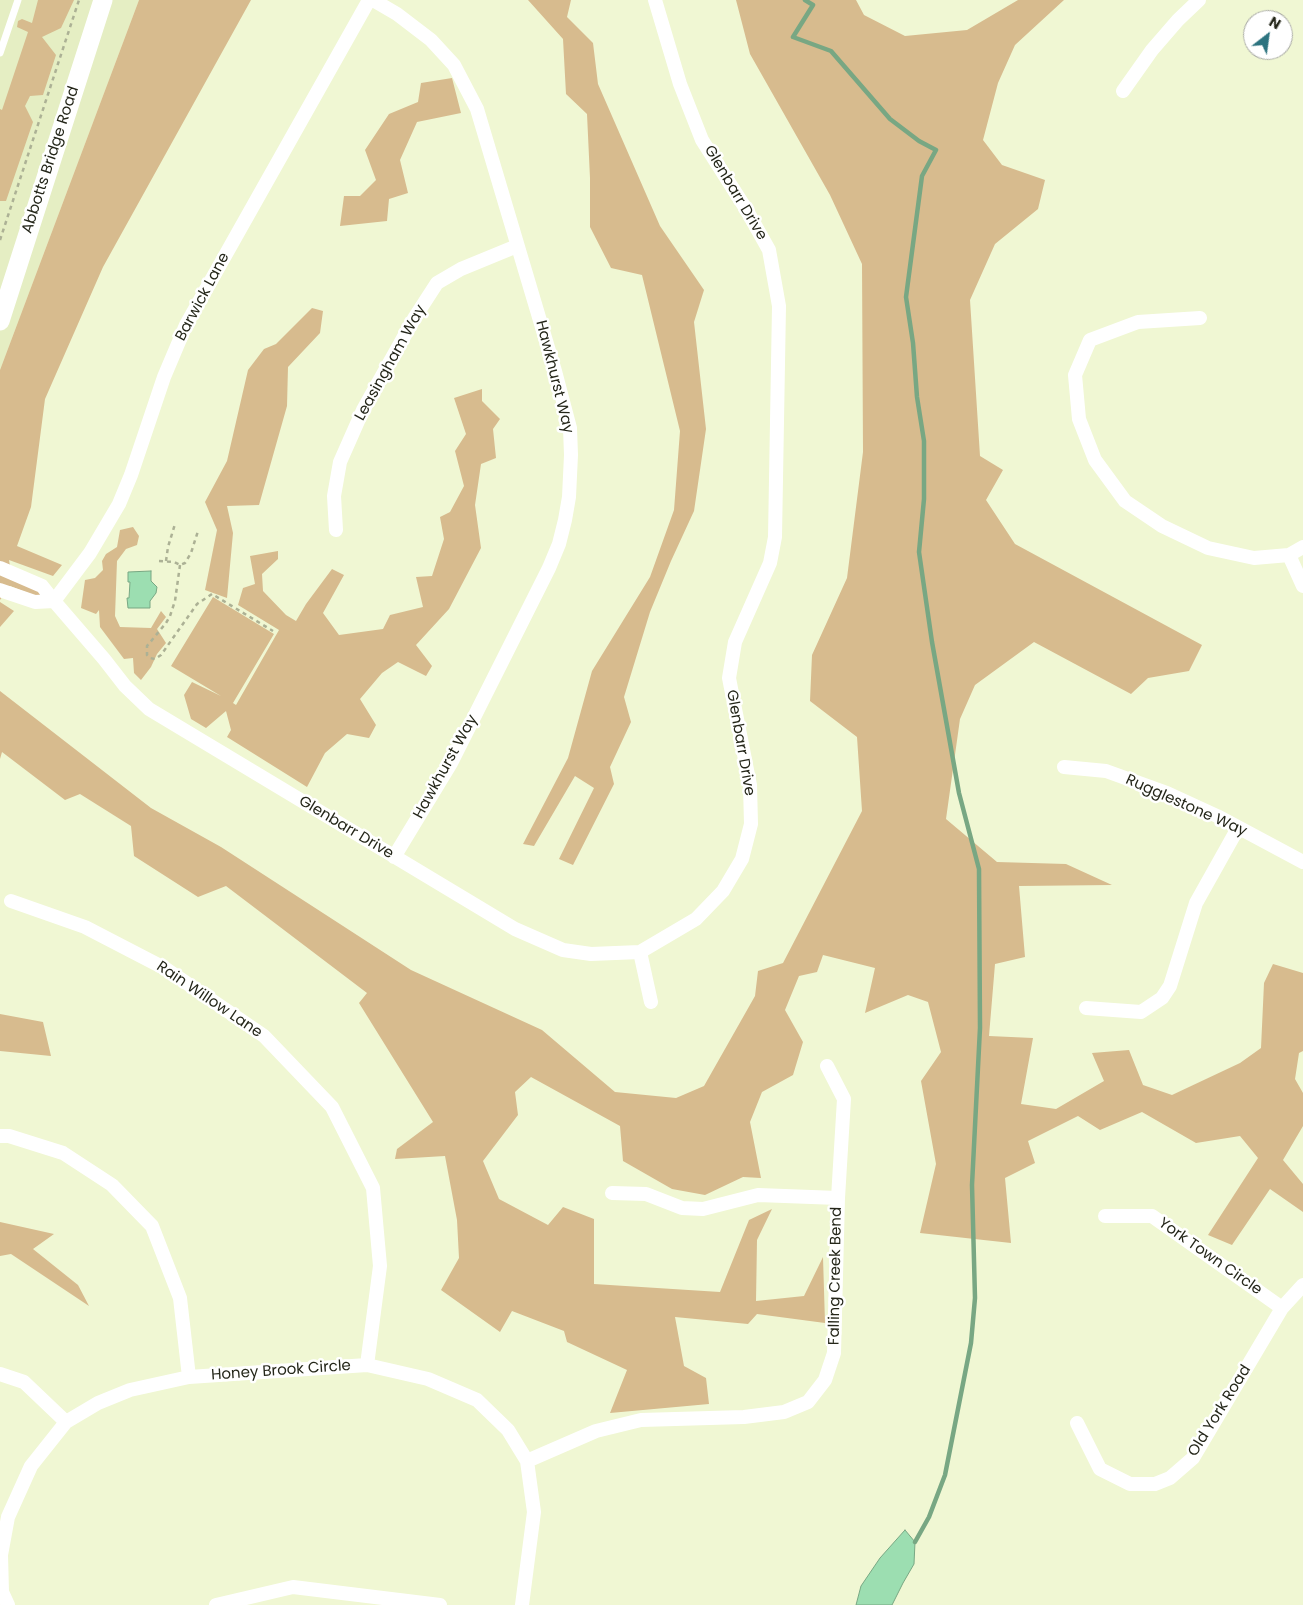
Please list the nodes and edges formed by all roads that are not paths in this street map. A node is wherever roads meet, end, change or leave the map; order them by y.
1 (18, 0) edge
2 (103, 0) edge
3 (371, 0) edge
4 (656, 0) edge
5 (1199, 0) edge
6 (0, 53) edge
7 (1123, 91) dead end
8 (517, 246) junction
9 (1200, 318) dead end
10 (0, 321) edge
11 (336, 530) dead end
12 (1303, 547) edge
13 (1289, 554) junction
14 (0, 568) edge
15 (1303, 586) edge
16 (0, 590) edge
17 (54, 600) junction
18 (1064, 767) dead end
19 (1238, 828) junction
20 (394, 857) junction
21 (1303, 862) edge
22 (11, 901) dead end
23 (640, 952) junction
24 (651, 1002) dead end
25 (1086, 1008) dead end
26 (827, 1066) dead end
27 (0, 1136) edge
28 (612, 1193) dead end
29 (838, 1198) junction
30 (1105, 1216) dead end
31 (1303, 1285) edge
32 (1282, 1308) junction
33 (367, 1365) junction
34 (0, 1374) edge
35 (188, 1377) junction
36 (66, 1422) junction
37 (1077, 1423) dead end
38 (527, 1461) junction
39 (8, 1605) edge
40 (216, 1605) edge
41 (440, 1605) edge
42 (522, 1605) edge

1 - 6 lane
2 - 10 main road, Abbotts Bridge Road
3 - 8 street, Hawkhurst Way
3 - 17 street, Barwick Lane
4 - 23 street, Glenbarr Drive
5 - 7 street
8 - 11 street, Leasingham Way
8 - 20 street, Hawkhurst Way
9 - 13 street
12 - 13 street
13 - 15 street
14 - 17 street, Glenbarr Drive
16 - 17 street
17 - 20 street, Glenbarr Drive
18 - 19 street, Rugglestone Way
19 - 21 street, Rugglestone Way
19 - 25 street
20 - 23 street, Glenbarr Drive
22 - 33 street, Rain Willow Lane
23 - 24 street
26 - 29 street, Falling Creek Bend
27 - 35 street
28 - 29 street
29 - 38 street, Falling Creek Bend
30 - 32 street, York Town Circle
31 - 32 street, Old York Road
32 - 37 street, Old York Road
33 - 35 street, Honey Brook Circle
33 - 38 street, Honey Brook Circle
34 - 36 street
35 - 36 street, Honey Brook Circle
36 - 39 street, Honey Brook Circle
38 - 42 street, Honey Brook Circle
40 - 41 street

